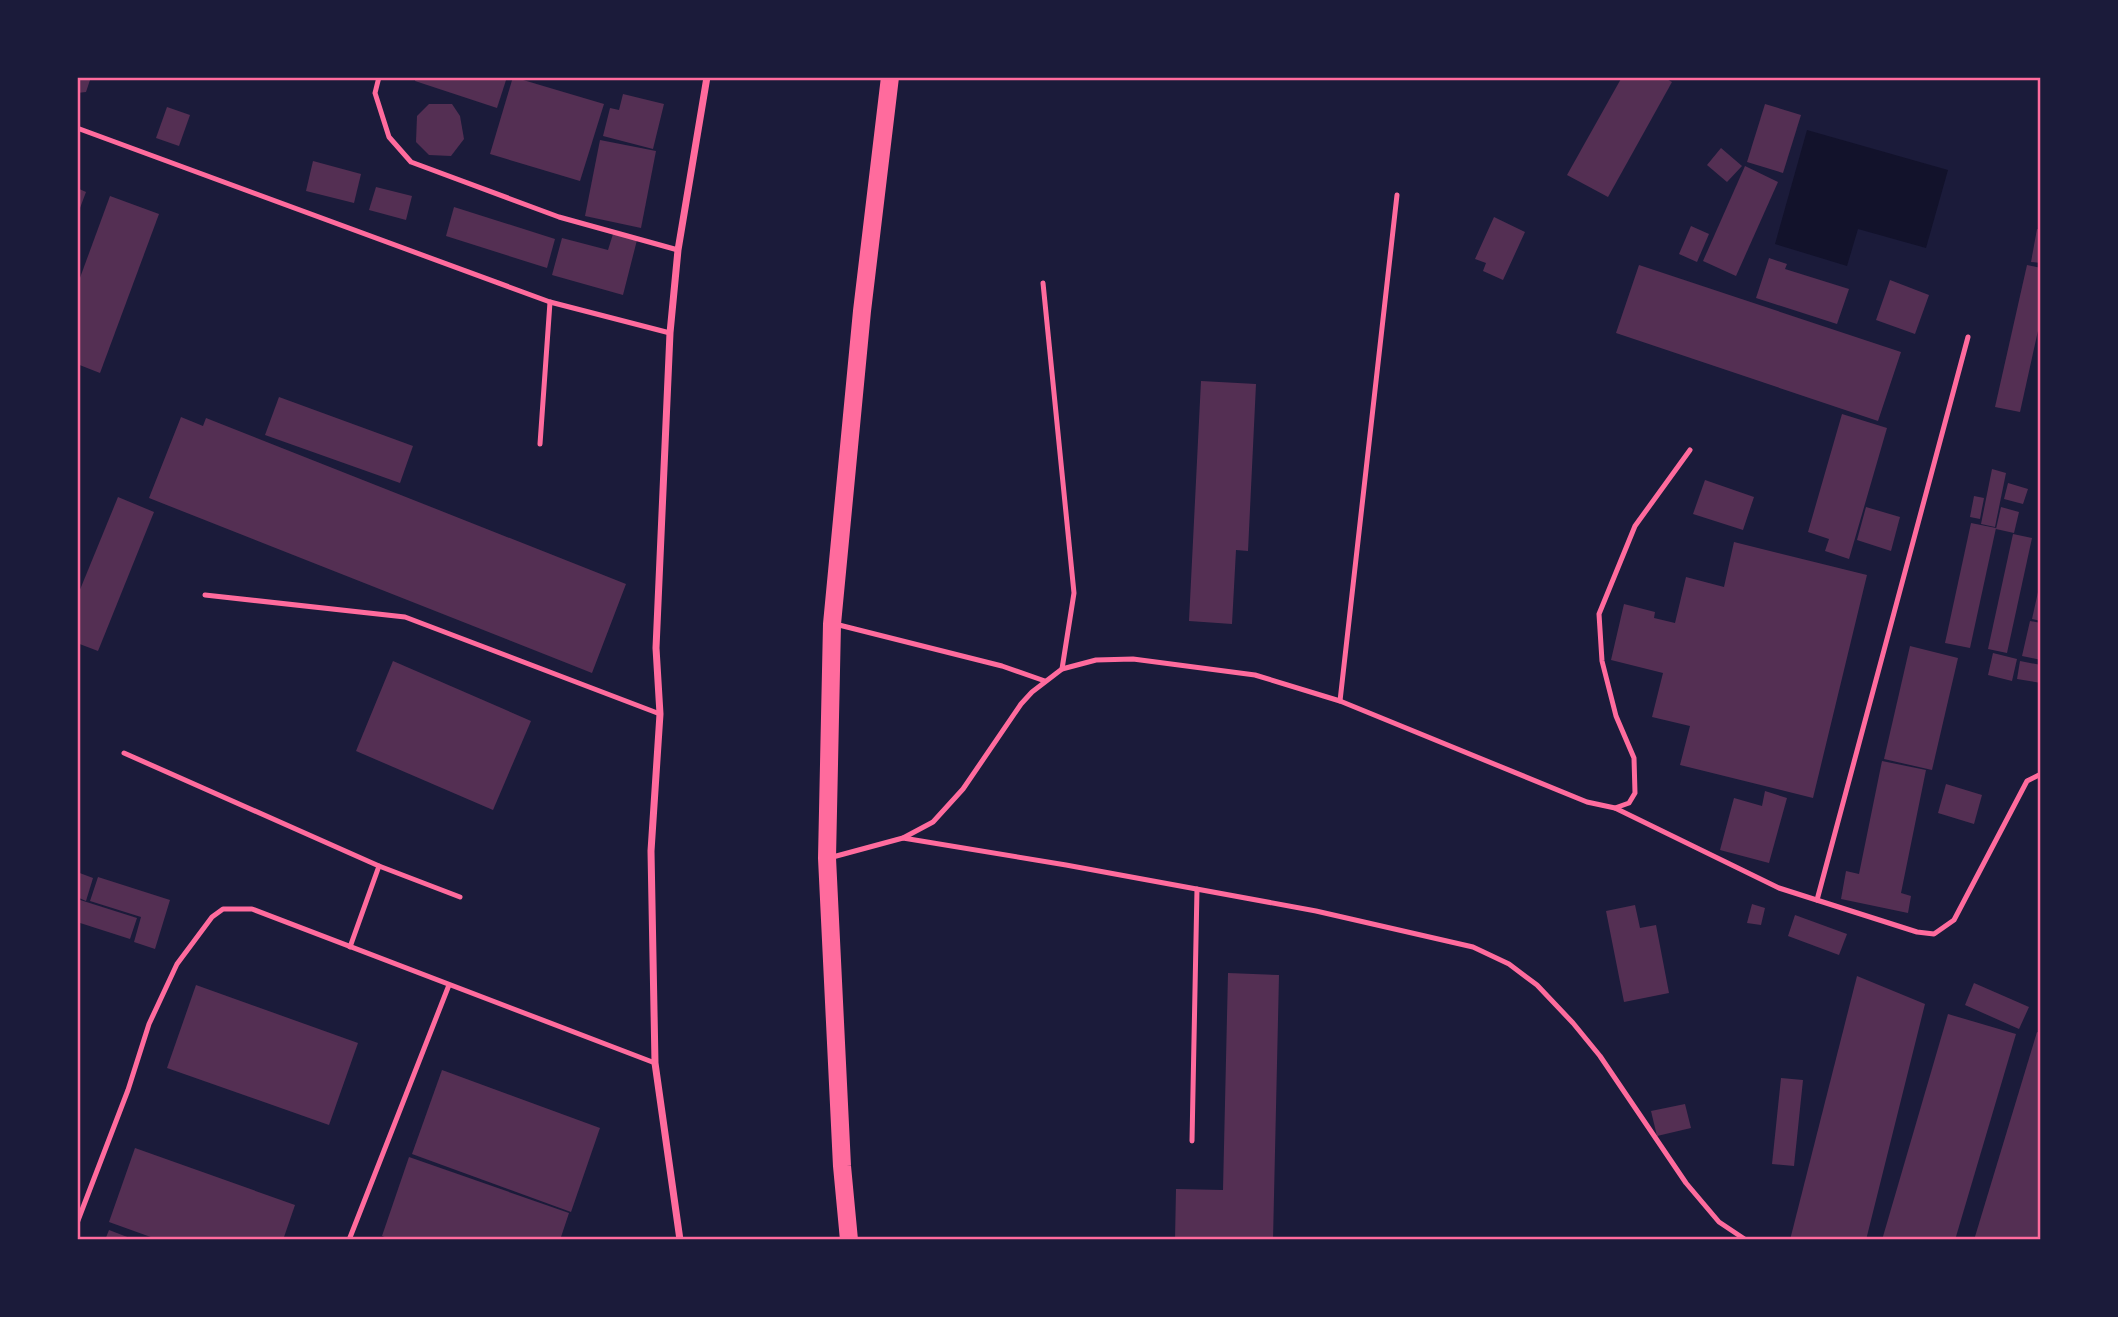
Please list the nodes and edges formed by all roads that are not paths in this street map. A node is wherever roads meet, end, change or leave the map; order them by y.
1 (379, 77) edge
2 (707, 77) edge
3 (890, 77) edge
4 (77, 128) edge
5 (1397, 195) dead end
6 (678, 250) junction
7 (1044, 282) dead end
8 (550, 303) junction
9 (670, 333) junction
10 (1968, 337) dead end
11 (540, 444) dead end
12 (1690, 450) dead end
13 (205, 595) dead end
14 (832, 624) junction
15 (1062, 669) junction
16 (1045, 681) junction
17 (1340, 701) junction
18 (660, 714) junction
19 (124, 753) dead end
20 (2041, 774) edge
21 (1615, 808) junction
22 (903, 838) junction
23 (827, 858) junction
24 (379, 866) junction
25 (1197, 889) junction
26 (460, 897) dead end
27 (1817, 900) junction
28 (350, 947) junction
29 (450, 985) junction
30 (655, 1063) junction
31 (1192, 1142) dead end
32 (77, 1223) edge
33 (349, 1240) edge
34 (680, 1240) edge
35 (849, 1240) edge
36 (1746, 1240) edge

1 - 6 lane
2 - 6 street
3 - 14 main road
4 - 8 lane
5 - 17 lane
6 - 9 street
7 - 15 lane
8 - 9 lane
8 - 11 lane
9 - 18 street
10 - 27 lane
12 - 21 lane
13 - 18 lane
14 - 16 lane
14 - 23 main road
15 - 16 lane
15 - 17 lane
16 - 22 lane
17 - 21 lane
18 - 30 street
19 - 24 lane
20 - 27 lane
21 - 27 lane
22 - 23 lane
22 - 25 lane
23 - 35 main road
24 - 26 lane
24 - 28 lane
25 - 31 lane
25 - 36 lane
28 - 29 lane
28 - 32 lane
29 - 30 lane
29 - 33 lane
30 - 34 street

